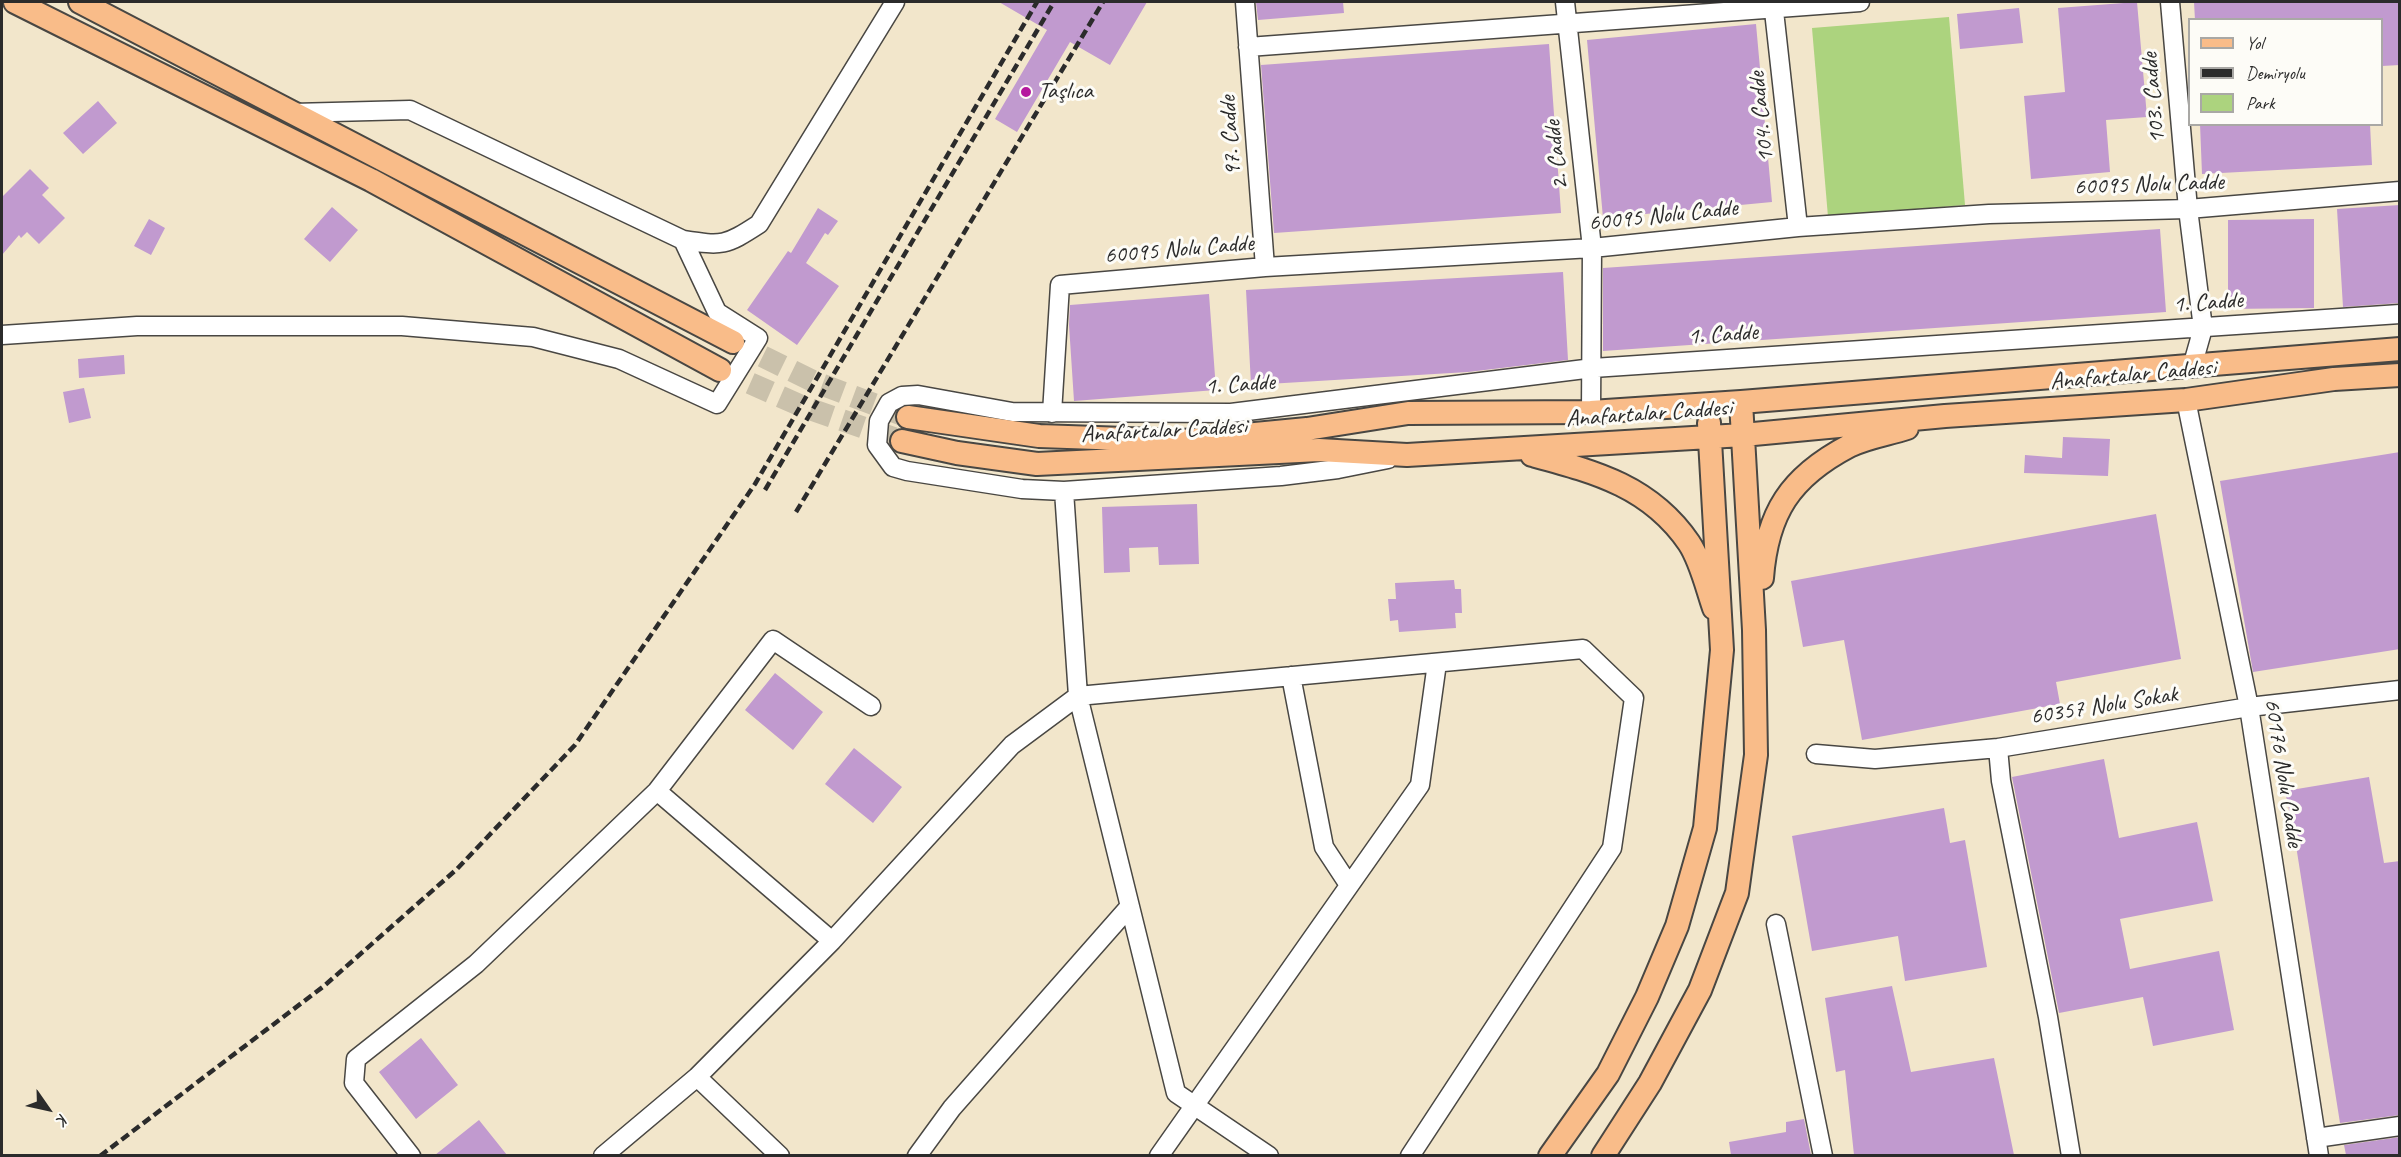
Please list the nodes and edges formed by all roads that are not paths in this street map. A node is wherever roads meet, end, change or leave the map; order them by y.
1 (15, 2) edge
2 (80, 2) edge
3 (895, 2) edge
4 (1245, 2) edge
5 (1565, 2) edge
6 (1860, 2) edge
7 (2170, 2) edge
8 (1773, 4) edge
9 (1566, 23) junction
10 (1248, 47) junction
11 (291, 113) junction
12 (2400, 191) edge
13 (2188, 209) junction
14 (1798, 227) junction
15 (683, 240) junction
16 (1592, 248) junction
17 (1265, 267) junction
18 (2400, 314) edge
19 (2203, 328) junction
20 (2, 335) edge
21 (733, 342) tunnel mouth
22 (2400, 349) edge
23 (2193, 367) junction
24 (1593, 368) junction
25 (720, 370) tunnel mouth
26 (2400, 375) edge
27 (2186, 400) junction
28 (1741, 402) junction
29 (1708, 404) junction
30 (1591, 412) junction
31 (1052, 413) junction
32 (1945, 416) junction
33 (908, 417) tunnel mouth
34 (1743, 435) junction
35 (1710, 437) junction
36 (902, 441) tunnel mouth
37 (1513, 450) junction
38 (1407, 455) junction
39 (1064, 491) junction
40 (1721, 627) junction
41 (1754, 630) junction
42 (1437, 663) junction
43 (1291, 676) junction
44 (2400, 690) edge
45 (1078, 696) junction
46 (871, 706) dead end
47 (2249, 707) junction
48 (1998, 748) junction
49 (1816, 754) dead end
50 (657, 791) junction
51 (1349, 885) junction
52 (1130, 906) junction
53 (1776, 924) dead end
54 (832, 941) junction
55 (697, 1077) junction
56 (1193, 1105) junction
57 (951, 1108) junction
58 (2400, 1126) edge
59 (2317, 1147) edge
60 (411, 1155) edge
61 (603, 1155) edge
62 (780, 1155) edge
63 (904, 1155) edge
64 (917, 1155) edge
65 (1158, 1155) edge
66 (1269, 1155) edge
67 (1410, 1155) edge
68 (1550, 1155) edge
69 (1603, 1155) edge
70 (1823, 1155) edge
71 (2071, 1155) edge

1 - 25 main road
2 - 11 main road
3 - 15 street
4 - 10 street, 97. Cadde
5 - 9 street, 2. Cadde
6 - 8 street
7 - 13 street, 103. Cadde
8 - 9 street
8 - 14 street, 104. Cadde
9 - 10 street
9 - 16 street, 2. Cadde
10 - 17 street, 97. Cadde
11 - 15 street
11 - 21 main road
12 - 13 street, 60095 Nolu Cadde
13 - 14 street, 60095 Nolu Cadde
13 - 19 street, 103. Cadde
14 - 16 street, 60095 Nolu Cadde
15 - 20 street
16 - 17 street, 60095 Nolu Cadde
16 - 24 street, 2. Cadde
17 - 31 street, 60095 Nolu Cadde
18 - 19 street, 1. Cadde
19 - 23 street, 103. Cadde
19 - 24 street, 1. Cadde
22 - 23 main road, Anafartalar Caddesi
23 - 28 main road, Anafartalar Caddesi
24 - 30 street, 2. Cadde
24 - 31 street, 1. Cadde
26 - 27 main road, Anafartalar Caddesi
27 - 32 main road, Anafartalar Caddesi
27 - 47 street, 60176 Nolu Cadde
28 - 29 main road, Anafartalar Caddesi
28 - 34 main road
29 - 30 main road, Anafartalar Caddesi
29 - 35 main road
30 - 33 main road, Anafartalar Caddesi
31 - 39 street, 1. Cadde
32 - 34 main road, Anafartalar Caddesi
32 - 41 main road
34 - 35 main road, Anafartalar Caddesi
34 - 41 main road
35 - 37 main road, Anafartalar Caddesi
35 - 40 main road
36 - 38 main road, Anafartalar Caddesi
37 - 38 main road, Anafartalar Caddesi
37 - 40 main road
38 - 39 street, 1. Cadde
39 - 45 street
40 - 68 main road
41 - 69 main road
42 - 43 street
42 - 51 street
42 - 67 street
43 - 45 street
43 - 51 street
44 - 47 street, 60357 Nolu Sokak
45 - 52 street
45 - 54 street
46 - 50 street
47 - 48 street, 60357 Nolu Sokak
47 - 59 street, 60176 Nolu Cadde
48 - 49 street, 60357 Nolu Sokak
48 - 71 street
50 - 54 street
50 - 60 street
51 - 56 street
52 - 56 street
52 - 57 street
53 - 70 street
54 - 55 street
55 - 61 street
55 - 62 street
56 - 65 street
56 - 66 street
57 - 63 street
57 - 64 street
58 - 59 street

